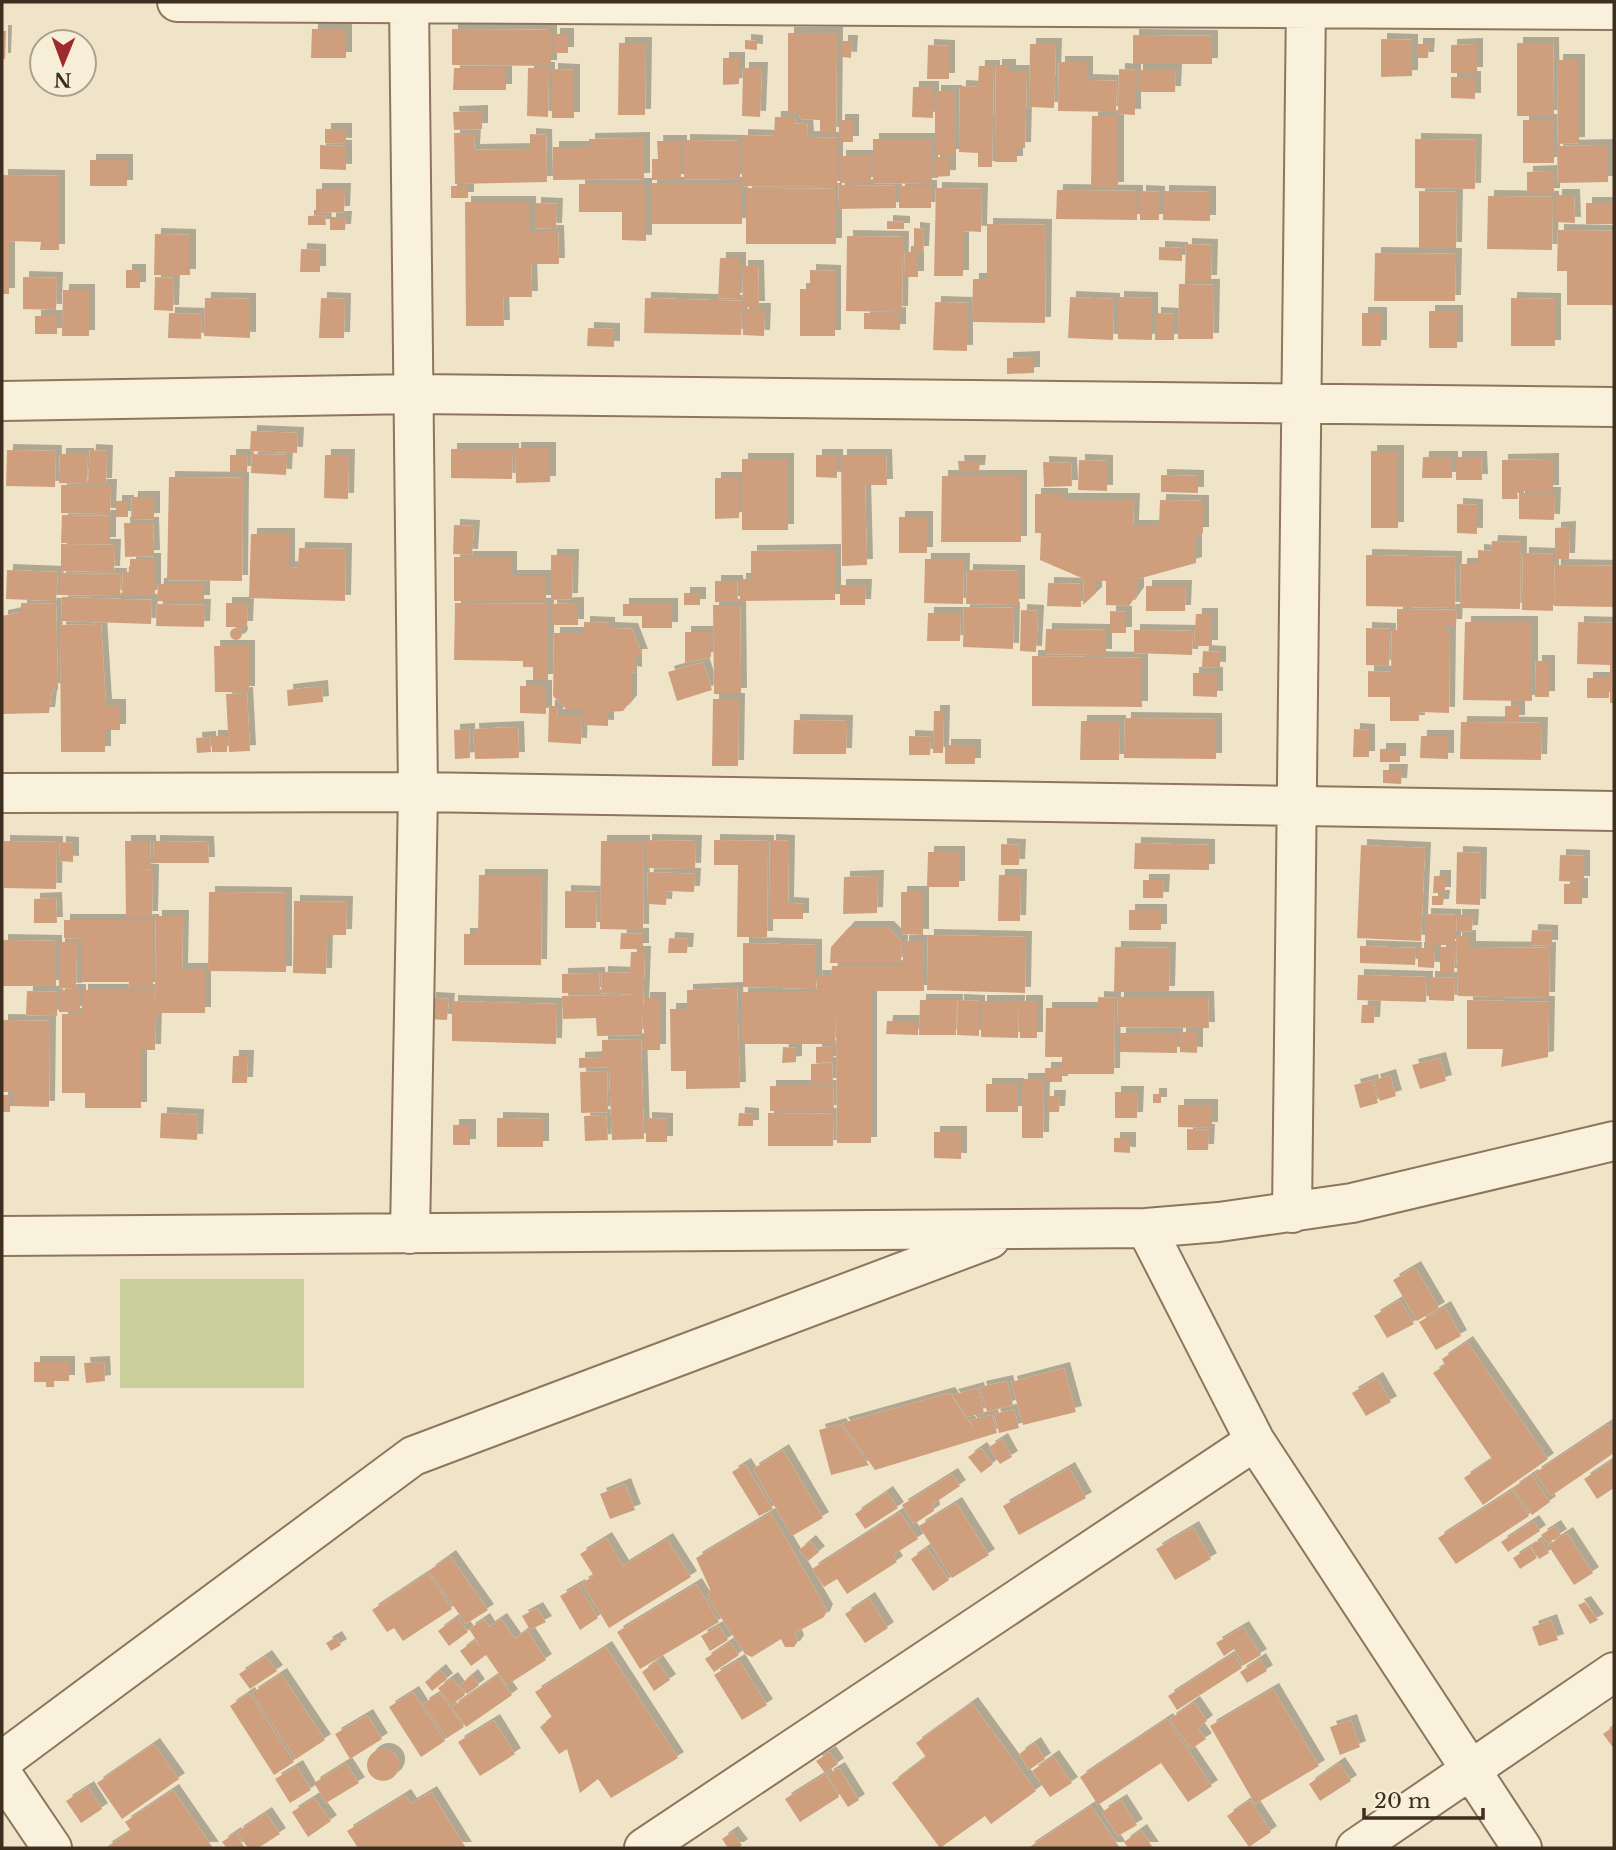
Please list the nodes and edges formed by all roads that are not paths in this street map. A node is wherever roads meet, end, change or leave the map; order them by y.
1 (177, 2) edge
2 (409, 4) edge
3 (1306, 5) edge
4 (1614, 10) edge
5 (415, 394) junction
6 (2, 401) edge
7 (1303, 404) junction
8 (1614, 407) edge
9 (418, 792) junction
10 (2, 793) edge
11 (1296, 808) junction
12 (1614, 811) edge
13 (1614, 1141) edge
14 (1292, 1213) junction
15 (1146, 1228) junction
16 (1012, 1231) junction
17 (410, 1234) junction
18 (2, 1236) edge
19 (1255, 1441) junction
20 (1614, 1672) edge
21 (2, 1761) edge
22 (1472, 1771) junction
23 (2, 1774) edge
24 (52, 1848) edge
25 (645, 1848) edge
26 (1356, 1848) edge
27 (1522, 1848) edge

1 - 2 street
2 - 3 street
2 - 5 street
3 - 4 street
3 - 7 street
5 - 6 street
5 - 7 street
5 - 9 street
7 - 8 street
7 - 11 street
9 - 10 street
9 - 11 street
9 - 17 street
11 - 12 street
11 - 14 street
13 - 14 street
14 - 15 street
15 - 16 street
15 - 19 street
16 - 17 street
16 - 21 street
17 - 18 street
19 - 22 street
19 - 25 street
20 - 22 street
22 - 26 street
22 - 27 street
23 - 24 street

